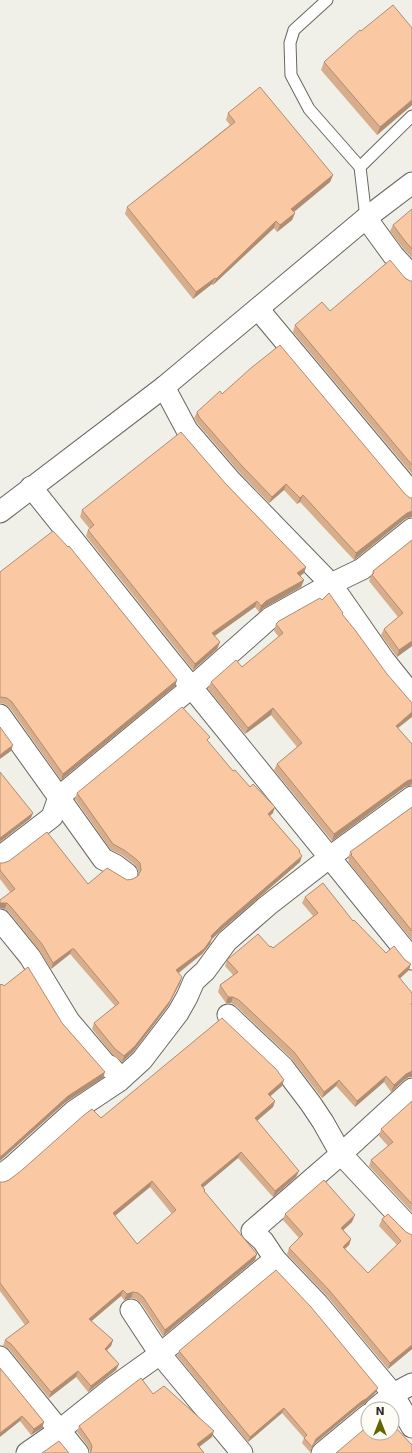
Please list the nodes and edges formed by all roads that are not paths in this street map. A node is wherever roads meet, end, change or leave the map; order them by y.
1 (327, 0) edge
2 (412, 116) edge
3 (360, 167) junction
4 (412, 183) edge
5 (366, 218) junction
6 (412, 276) edge
7 (258, 309) junction
8 (164, 387) junction
9 (31, 487) junction
10 (412, 493) edge
11 (0, 512) edge
12 (412, 529) edge
13 (331, 584) junction
14 (192, 688) junction
15 (412, 695) edge
16 (0, 715) edge
17 (59, 796) junction
18 (412, 797) edge
19 (0, 857) edge
20 (330, 857) junction
21 (127, 874) dead end
22 (0, 920) edge
23 (412, 959) edge
24 (228, 1015) dead end
25 (116, 1073) dead end
26 (412, 1089) edge
27 (341, 1154) junction
28 (0, 1176) edge
29 (412, 1230) edge
30 (276, 1259) junction
31 (131, 1310) dead end
32 (160, 1354) junction
33 (0, 1357) edge
34 (412, 1384) edge
35 (393, 1394) junction
36 (385, 1401) edge
37 (360, 1422) edge
38 (412, 1427) edge
39 (60, 1430) junction
40 (27, 1453) edge
41 (78, 1453) edge
42 (242, 1453) edge
43 (322, 1453) edge

1 - 3 lane
2 - 3 lane
3 - 5 lane
4 - 5 street
5 - 6 street
5 - 7 street
7 - 8 street
7 - 10 street
8 - 9 street
8 - 13 street
9 - 11 street
9 - 14 street
12 - 13 street
13 - 14 street
13 - 15 street
14 - 17 street
14 - 20 street
16 - 17 street
17 - 19 street
17 - 21 street
18 - 20 street
20 - 23 street
20 - 28 street
22 - 25 street
24 - 27 street
26 - 27 street
27 - 29 street
27 - 30 street
30 - 32 street
30 - 35 street
31 - 32 street
32 - 39 street
32 - 42 street
33 - 39 street
34 - 35 street
35 - 36 street
35 - 38 street
37 - 43 street
39 - 40 street
39 - 41 street

